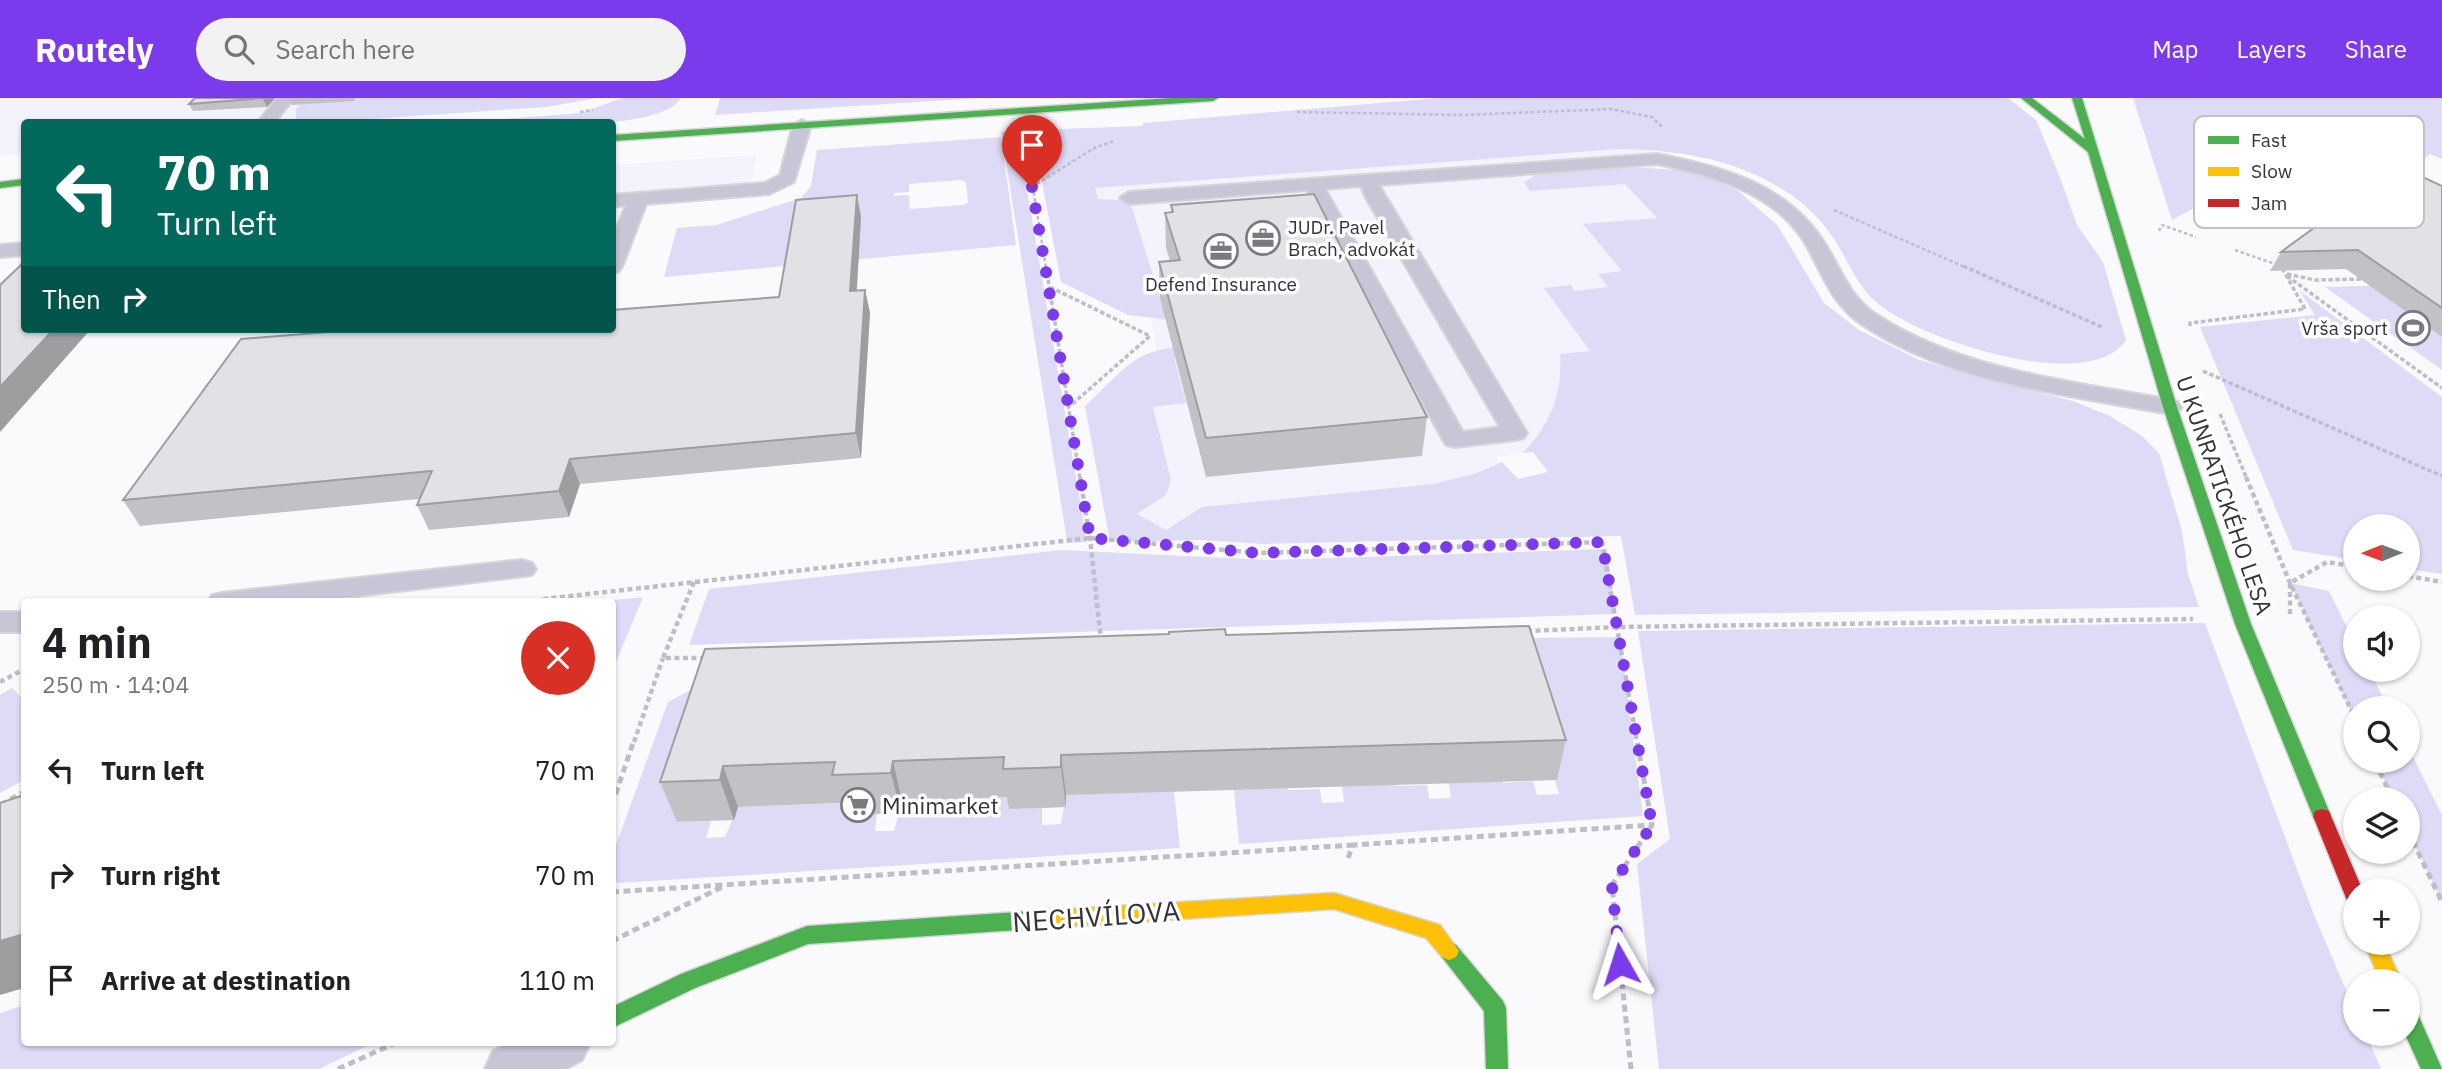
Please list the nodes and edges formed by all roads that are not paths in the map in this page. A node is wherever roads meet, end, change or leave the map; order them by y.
1 (286, 98) edge
2 (1213, 98) edge
3 (2026, 98) edge
4 (2077, 98) edge
5 (268, 119) edge
6 (802, 125) junction
7 (616, 138) edge
8 (2092, 150) junction
9 (1368, 181) junction
10 (21, 182) edge
11 (1314, 184) junction
12 (0, 185) edge
13 (1129, 198) dead end
14 (638, 200) junction
15 (616, 201) edge
16 (21, 249) edge
17 (0, 251) edge
18 (616, 257) edge
19 (2170, 407) junction
20 (522, 569) dead end
21 (258, 598) edge
22 (0, 622) edge
23 (21, 622) edge
24 (2348, 878) edge
25 (616, 1016) edge
26 (2420, 1043) edge
27 (557, 1046) edge
28 (512, 1069) edge
29 (1497, 1069) edge
30 (2432, 1069) edge

1 - 5 lane
2 - 6 street
3 - 8 street
4 - 8 street, U KUNRATICKÉHO LESA
6 - 7 street
6 - 14 lane
8 - 19 street, U KUNRATICKÉHO LESA
9 - 11 lane
9 - 11 lane
9 - 19 lane
10 - 12 street
11 - 13 lane
14 - 15 lane
14 - 18 lane
16 - 17 lane
19 - 24 street, U KUNRATICKÉHO LESA
20 - 21 lane
22 - 23 lane
25 - 29 street, NECHVÍLOVA
26 - 30 street
27 - 28 street

